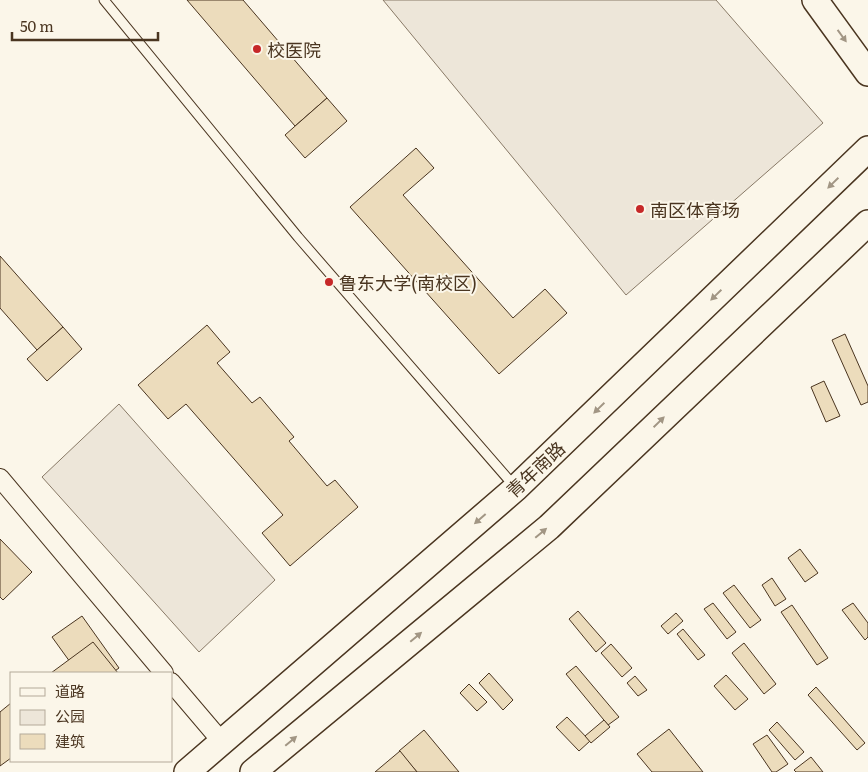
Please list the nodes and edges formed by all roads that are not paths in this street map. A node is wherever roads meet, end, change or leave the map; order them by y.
1 (104, 0) edge
2 (815, 0) edge
3 (868, 73) edge
4 (868, 149) edge
5 (868, 223) edge
6 (0, 478) edge
7 (516, 488) junction
8 (163, 672) edge
9 (172, 683) edge
10 (222, 742) junction
11 (188, 772) edge
12 (253, 772) edge

1 - 7 lane
2 -> 3 main road
4 -> 7 main road, 青年南路
12 -> 5 main road
6 - 8 street
7 -> 10 main road, 青年南路
9 - 10 street
10 - 11 main road, 青年南路

